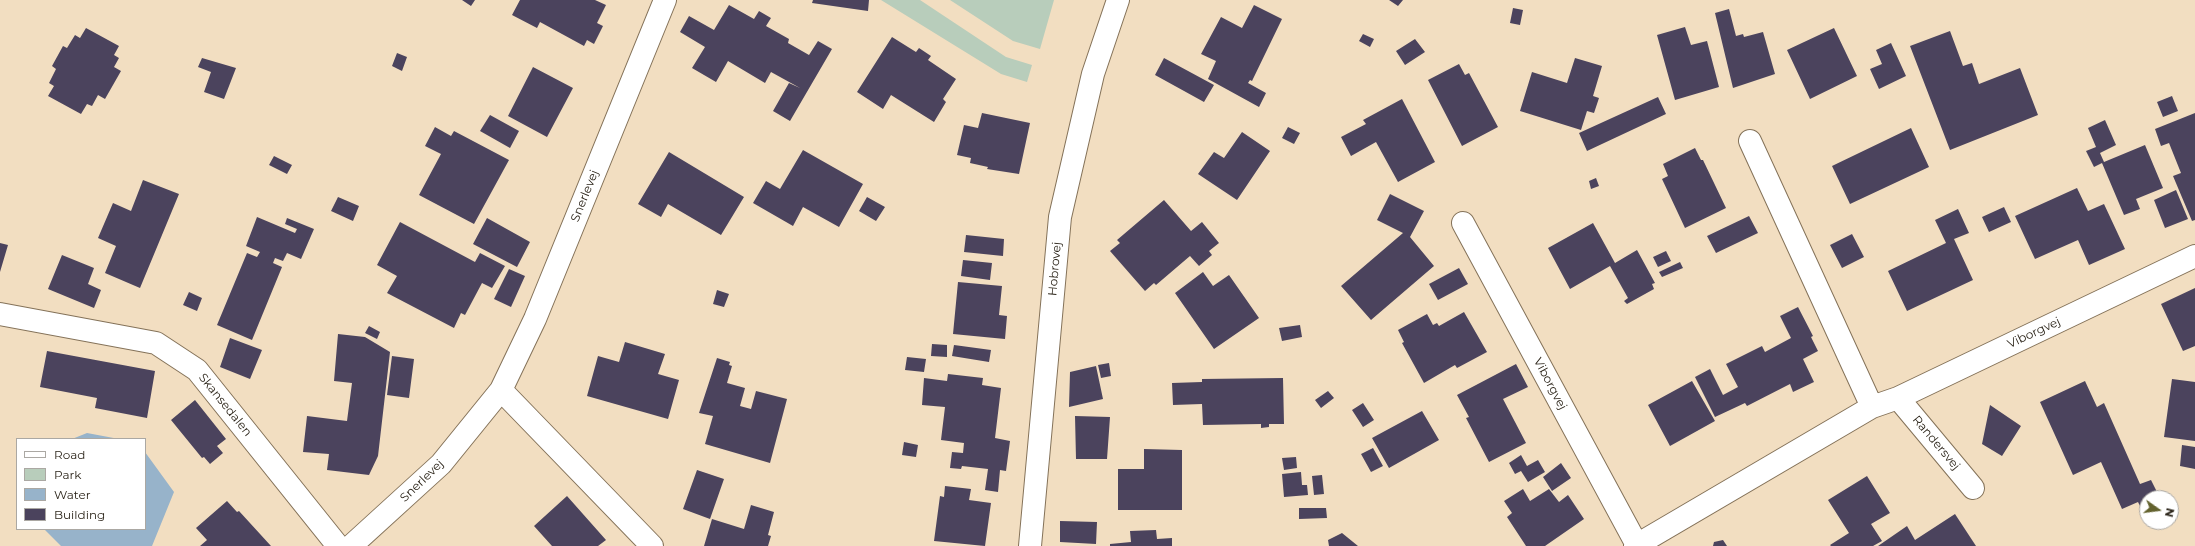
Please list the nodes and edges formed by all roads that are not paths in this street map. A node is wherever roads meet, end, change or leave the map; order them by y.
1 (665, 0) edge
2 (1118, 0) edge
3 (1750, 141) dead end
4 (1463, 223) dead end
5 (2195, 256) edge
6 (0, 314) edge
7 (501, 390) junction
8 (1898, 398) junction
9 (1872, 407) junction
10 (1973, 488) dead end
11 (1636, 545) edge
12 (338, 546) edge
13 (351, 546) edge
14 (652, 546) edge
15 (1030, 546) edge

1 - 7 street, Snerlevej
2 - 15 street, Hobrovej
3 - 9 street
4 - 11 street, Viborgvej
5 - 8 street, Viborgvej
6 - 12 street, Skansedalen
7 - 13 street, Snerlevej
7 - 14 street
8 - 9 street, Viborgvej
8 - 10 street, Randersvej
9 - 11 street, Viborgvej

